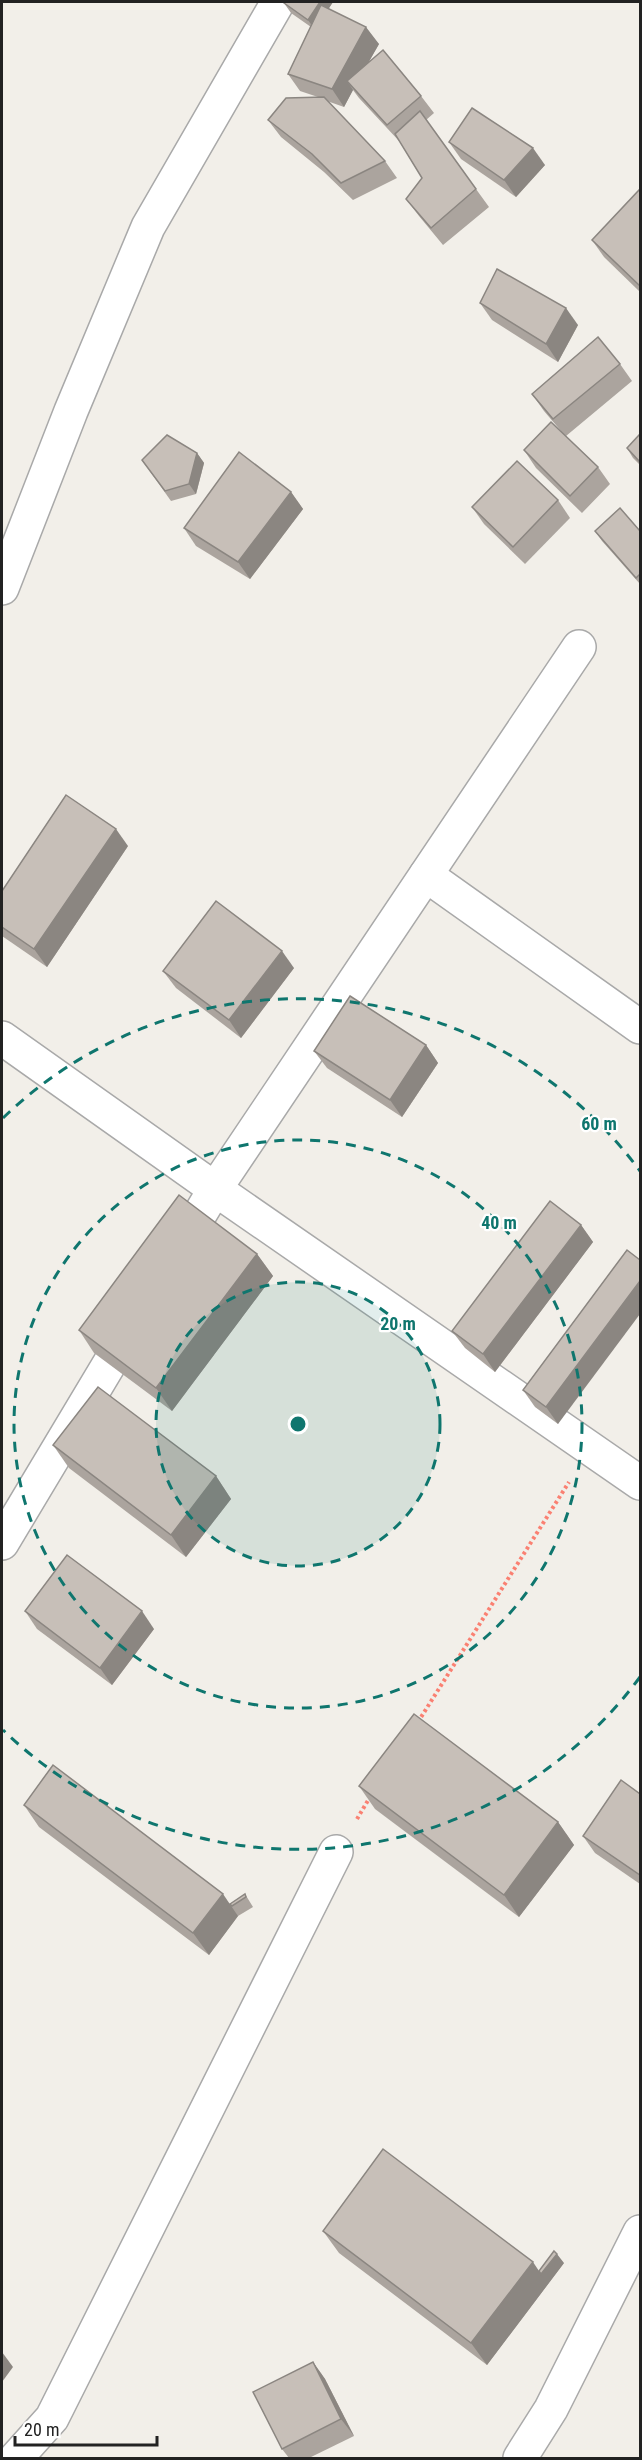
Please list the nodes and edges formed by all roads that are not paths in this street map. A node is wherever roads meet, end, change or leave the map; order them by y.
1 (278, 2) edge
2 (2, 588) edge
3 (579, 647) dead end
4 (426, 875) junction
5 (640, 1027) edge
6 (2, 1038) edge
7 (215, 1189) junction
8 (166, 1270) edge
9 (148, 1300) edge
10 (640, 1483) edge
11 (2, 1543) edge
12 (336, 1852) road end
13 (640, 2232) edge
14 (16, 2458) edge
15 (520, 2458) edge

1 - 2 street
3 - 4 street
4 - 5 street
4 - 7 street
6 - 7 street
7 - 8 street
7 - 10 street
9 - 11 street
12 - 14 street
13 - 15 street

